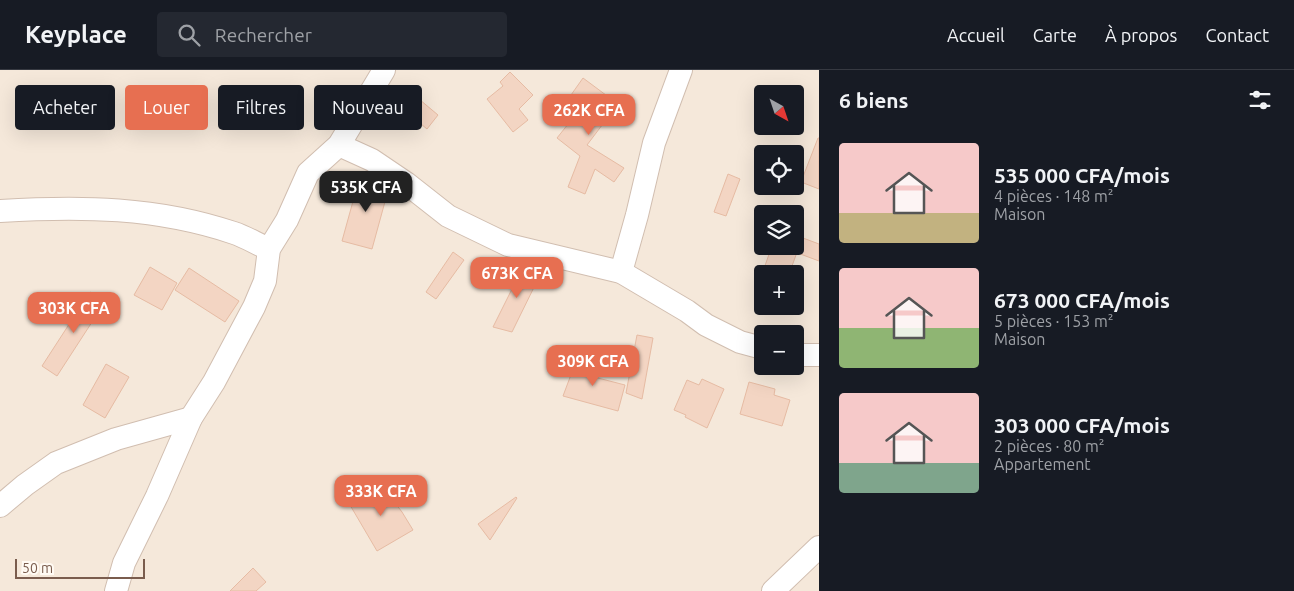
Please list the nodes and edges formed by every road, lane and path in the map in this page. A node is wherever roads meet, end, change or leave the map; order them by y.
1 (384, 70) edge
2 (681, 70) edge
3 (339, 145) junction
4 (0, 211) edge
5 (269, 249) junction
6 (621, 272) junction
7 (754, 346) edge
8 (804, 354) edge
9 (819, 355) edge
10 (191, 418) junction
11 (0, 506) edge
12 (819, 546) edge
13 (116, 591) edge
14 (773, 591) edge

1 - 3 street
2 - 6 street
3 - 5 street
3 - 6 street
4 - 5 street
5 - 10 street
6 - 7 street
8 - 9 street
10 - 11 street
10 - 13 street
12 - 14 street

